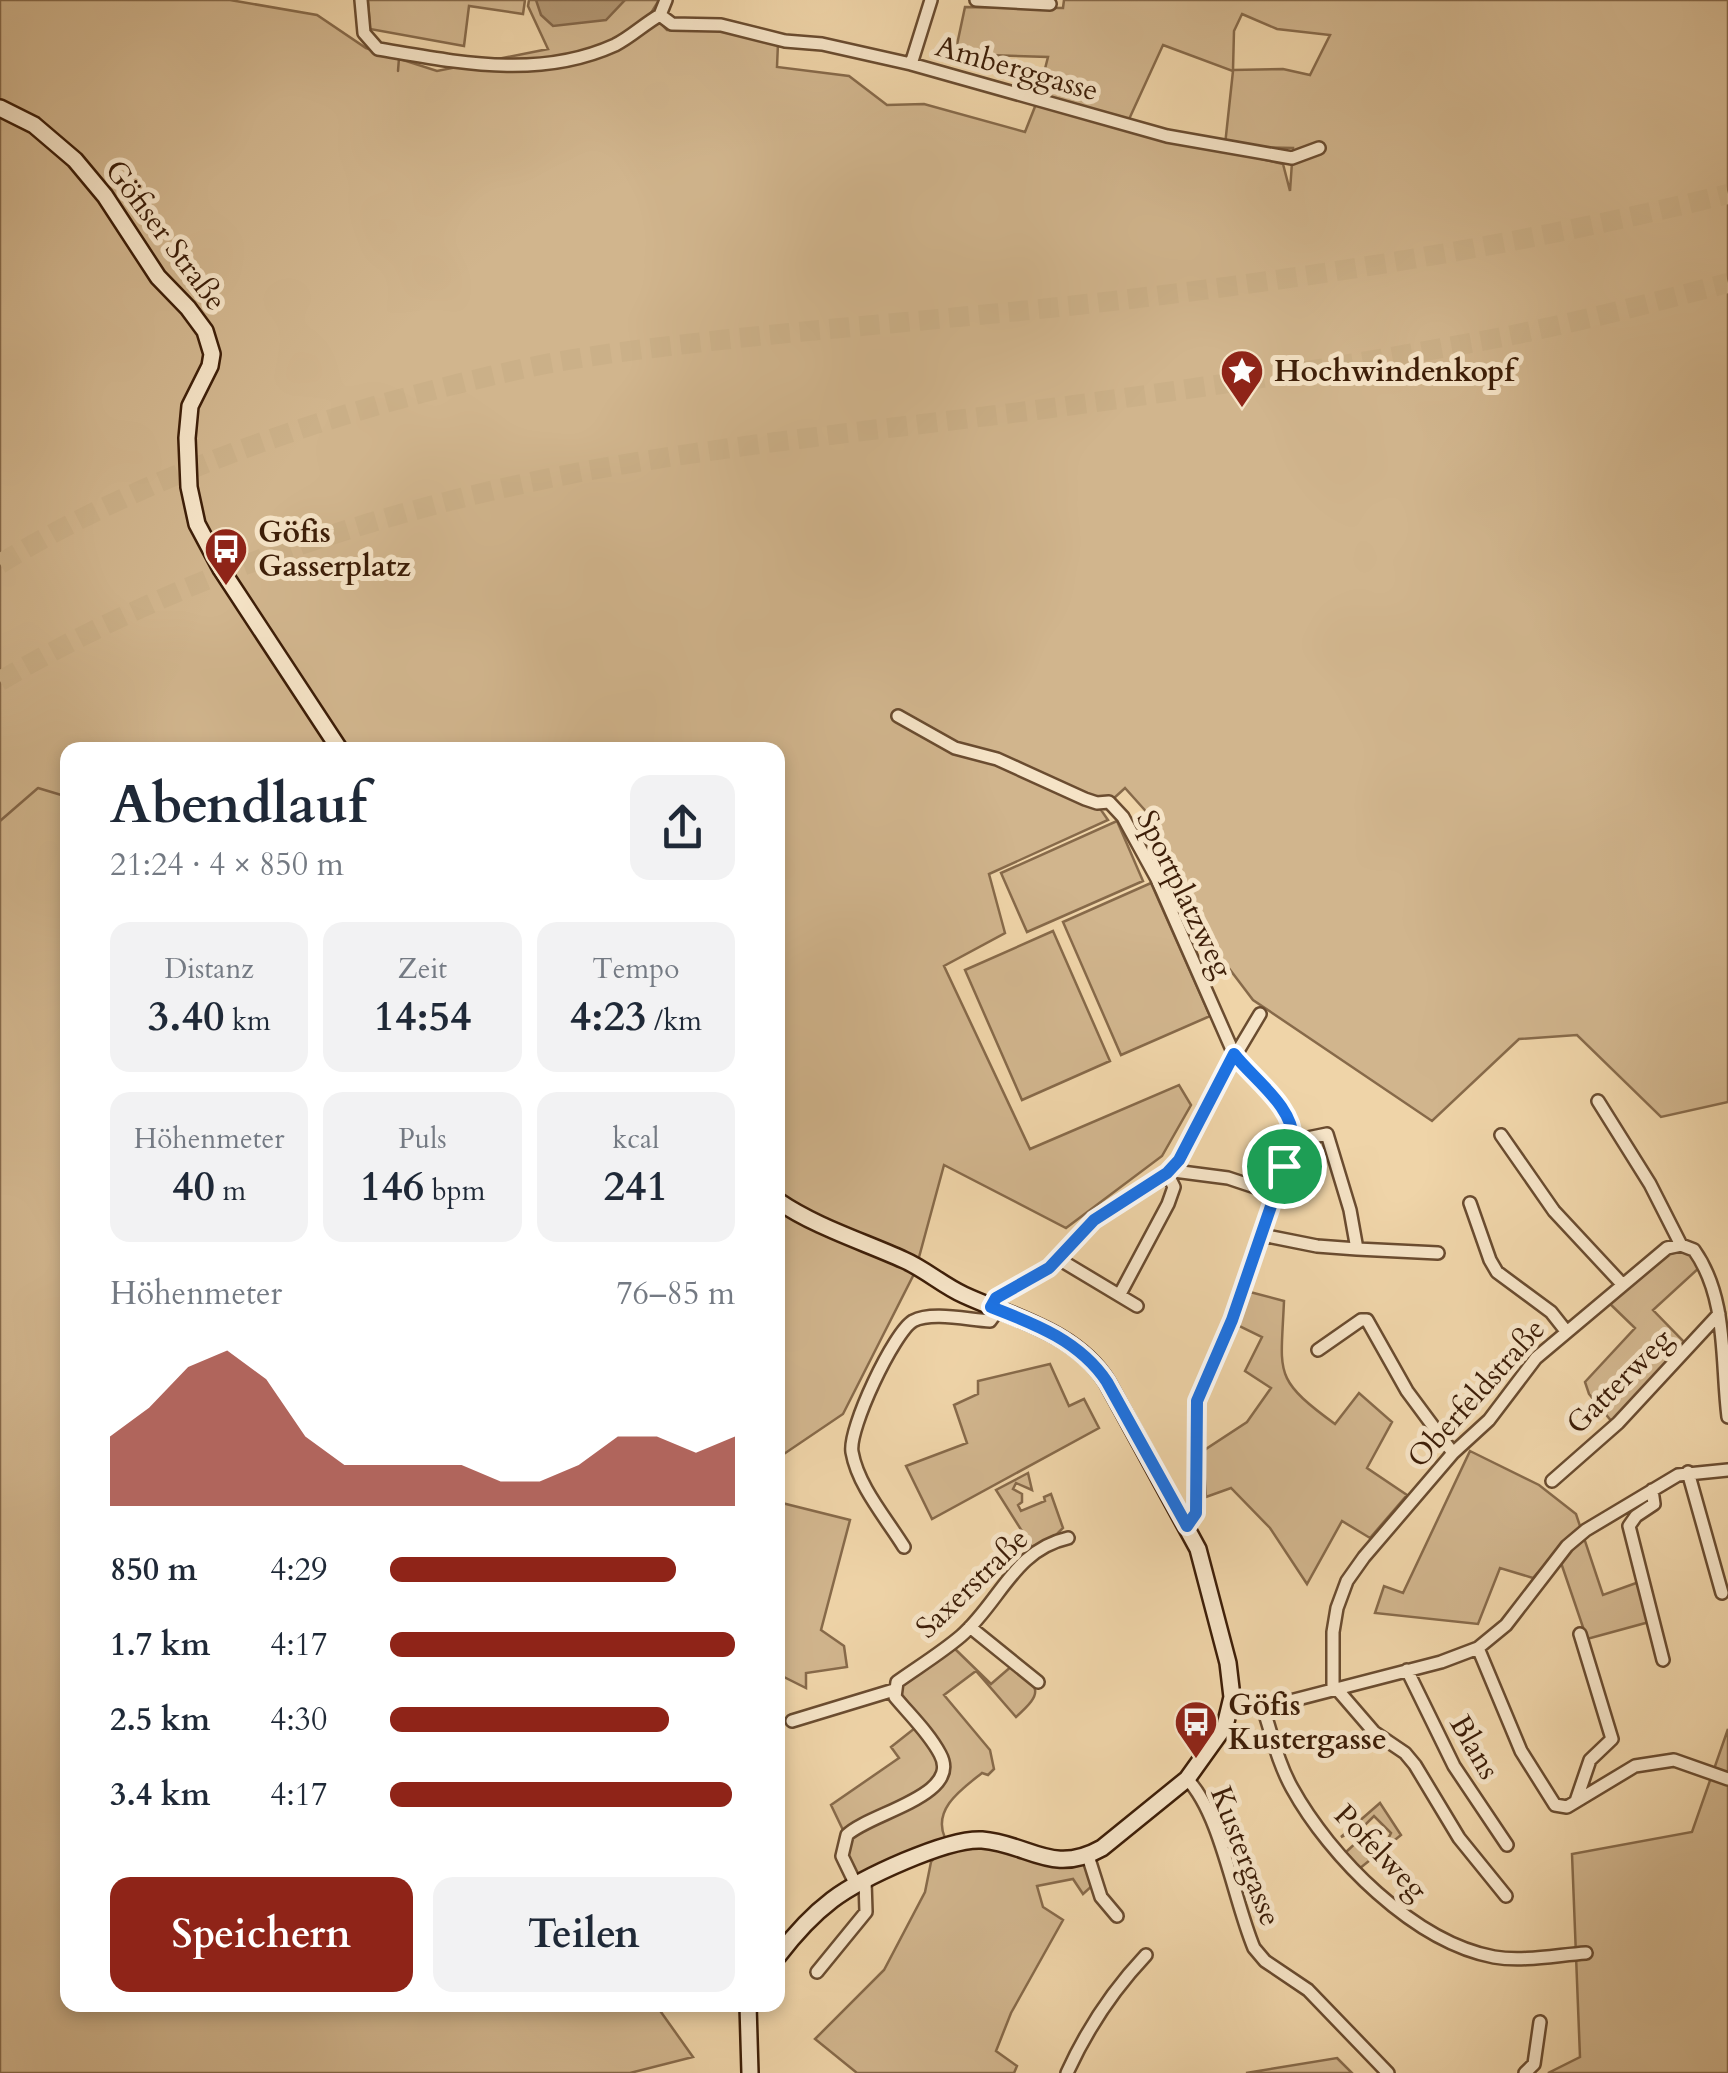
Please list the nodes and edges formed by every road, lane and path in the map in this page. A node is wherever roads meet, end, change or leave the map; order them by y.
1 (361, 0) edge
2 (666, 0) edge
3 (931, 0) edge
4 (976, 0) edge
5 (1050, 4) dead end
6 (660, 16) junction
7 (911, 64) junction
8 (0, 108) edge
9 (1319, 148) dead end
10 (898, 716) dead end
11 (335, 742) edge
12 (1260, 1014) dead end
13 (1234, 1054) junction
14 (1598, 1101) dead end
15 (1501, 1135) dead end
16 (1293, 1142) junction
17 (1167, 1173) junction
18 (1273, 1193) junction
19 (1470, 1203) dead end
20 (785, 1206) edge
21 (1262, 1236) junction
22 (1681, 1244) junction
23 (1357, 1249) junction
24 (1438, 1253) dead end
25 (1057, 1258) junction
26 (1622, 1284) junction
27 (1120, 1294) junction
28 (1137, 1306) dead end
29 (995, 1309) junction
30 (1719, 1314) junction
31 (1566, 1331) junction
32 (1318, 1350) dead end
33 (1728, 1417) edge
34 (1453, 1453) junction
35 (1728, 1470) edge
36 (1688, 1472) junction
37 (1552, 1480) dead end
38 (1652, 1490) junction
39 (1187, 1526) junction
40 (1068, 1538) dead end
41 (904, 1546) dead end
42 (1722, 1594) dead end
43 (970, 1627) junction
44 (1580, 1634) dead end
45 (1478, 1648) junction
46 (1663, 1660) dead end
47 (1406, 1670) junction
48 (1038, 1682) dead end
49 (1334, 1689) junction
50 (894, 1690) junction
51 (1263, 1708) junction
52 (1232, 1709) junction
53 (792, 1721) dead end
54 (1187, 1778) junction
55 (1728, 1779) edge
56 (1576, 1801) junction
57 (1507, 1845) dead end
58 (1088, 1856) junction
59 (861, 1883) junction
60 (1506, 1896) dead end
61 (1117, 1916) dead end
62 (785, 1947) edge
63 (1586, 1953) dead end
64 (1146, 1955) dead end
65 (816, 1972) dead end
66 (748, 2012) edge
67 (1540, 2022) dead end
68 (750, 2073) edge
69 (1066, 2073) edge
70 (1388, 2073) edge
71 (1525, 2073) edge

1 - 6 street
2 - 6 street
3 - 7 street
4 - 5 street
6 - 7 street, Amberggasse
7 - 9 street, Amberggasse
8 - 11 main road, Göfiser Straße
10 - 13 street, Sportplatzweg
12 - 13 street
13 - 16 street, Sportplatzweg
13 - 17 street
14 - 22 street
15 - 26 street
16 - 18 street
16 - 23 street
17 - 18 street
17 - 25 street
17 - 27 street
18 - 21 street
19 - 31 street
20 - 29 main road
21 - 23 street
21 - 39 street
22 - 26 street, Oberfeldstraße
22 - 30 street
23 - 24 street
25 - 27 street
25 - 29 street
26 - 31 street, Oberfeldstraße
27 - 28 street
29 - 39 main road
29 - 41 street
30 - 33 street
30 - 37 street, Gatterweg
31 - 34 street, Oberfeldstraße
32 - 34 street
34 - 49 street, Oberfeldstraße
35 - 36 street
36 - 38 street
36 - 42 street
38 - 45 street
38 - 46 street
39 - 52 main road
40 - 43 street, Saxerstraße
43 - 48 street
43 - 50 street, Saxerstraße
44 - 56 street
45 - 47 street
45 - 56 street
47 - 49 street
47 - 57 street, Blans
49 - 51 street
49 - 60 street
50 - 53 street
50 - 59 street
51 - 52 street
51 - 63 street, Pofelweg
52 - 54 main road
54 - 58 main road
54 - 70 street, Kustergasse
55 - 56 street
58 - 59 main road
58 - 61 street
59 - 62 main road
59 - 65 street
64 - 69 street
66 - 68 main road
67 - 71 street

